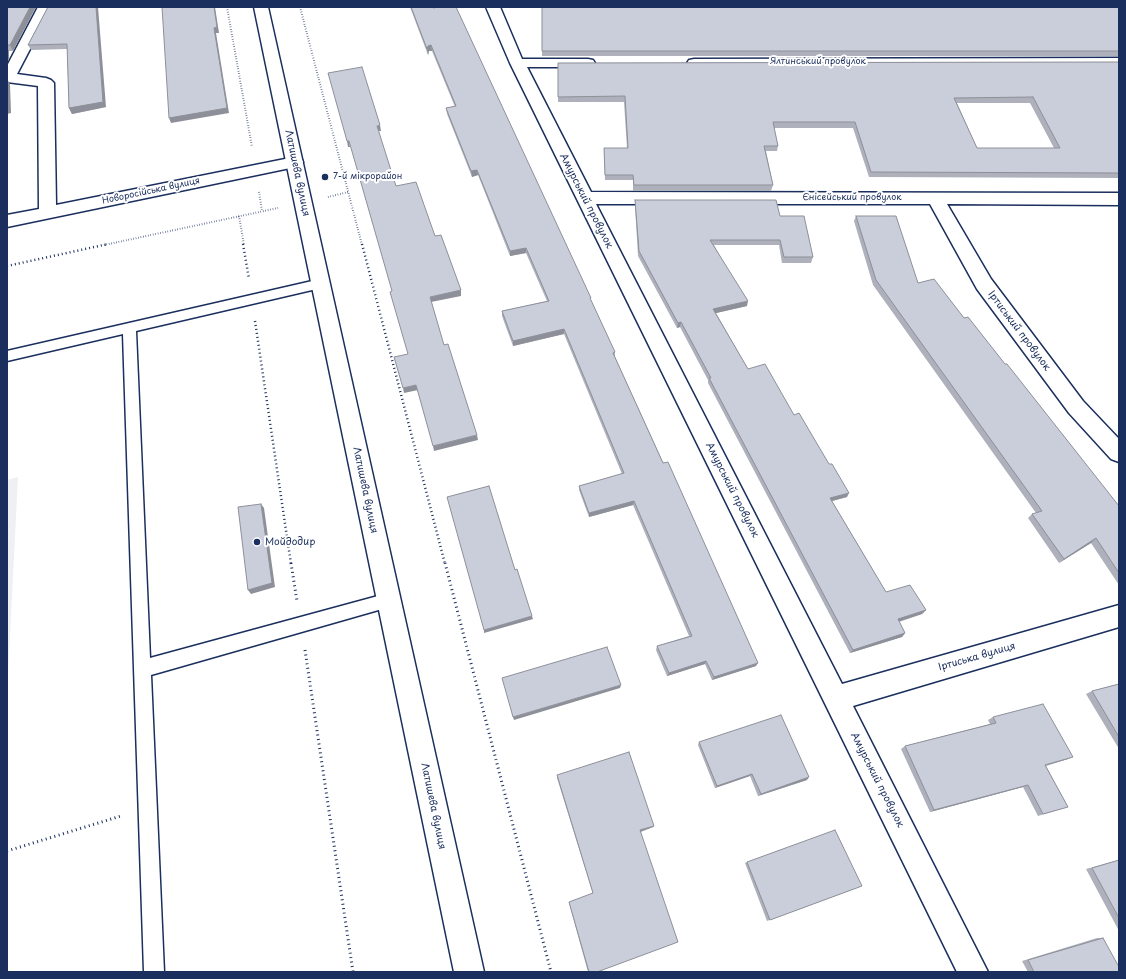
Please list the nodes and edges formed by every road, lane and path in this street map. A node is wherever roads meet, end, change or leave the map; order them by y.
1 (46, 7) edge
2 (227, 7) edge
3 (261, 7) edge
4 (300, 7) edge
5 (494, 7) edge
6 (1119, 62) edge
7 (517, 63) junction
8 (604, 63) edge
9 (684, 63) edge
10 (8, 77) edge
11 (295, 162) junction
12 (256, 170) junction
13 (348, 192) junction
14 (585, 198) junction
15 (935, 198) junction
16 (1119, 199) edge
17 (303, 202) junction
18 (262, 211) junction
19 (48, 213) junction
20 (239, 216) junction
21 (7, 221) edge
22 (7, 266) edge
23 (321, 284) junction
24 (252, 300) junction
25 (129, 328) junction
26 (7, 356) edge
27 (1119, 453) edge
28 (389, 600) junction
29 (1119, 616) edge
30 (301, 624) junction
31 (142, 669) junction
32 (836, 698) junction
33 (147, 808) junction
34 (7, 851) edge
35 (154, 972) edge
36 (353, 972) edge
37 (469, 972) edge
38 (551, 972) edge
39 (973, 972) edge

1 - 10 street
2 - 12 path
3 - 11 street, Латишева вулиця
4 - 13 path
5 - 7 street, Амурський провулок
6 - 9 street, Ялтинський провулок
7 - 8 street
7 - 14 street, Амурський провулок
10 - 19 street
11 - 12 street, Новоросійська вулиця
11 - 17 street, Латишева вулиця
12 - 18 path
12 - 19 street, Новоросійська вулиця
13 - 17 path
13 - 38 path
14 - 15 street, Єнісейський провулок
14 - 32 street, Амурський провулок
15 - 16 street, Єнісейський провулок
15 - 27 street, Іртиський провулок
17 - 18 path
17 - 23 street, Латишева вулиця
18 - 20 path
19 - 21 street, Новоросійська вулиця
20 - 22 path
20 - 24 path
23 - 24 lane
23 - 28 street, Латишева вулиця
24 - 25 lane
24 - 30 path
25 - 26 lane
25 - 31 lane
28 - 30 lane
28 - 37 street, Латишева вулиця
29 - 32 street, Іртиська вулиця
30 - 31 lane
30 - 36 path
31 - 33 lane
32 - 39 street, Амурський провулок
33 - 34 path
33 - 35 lane

